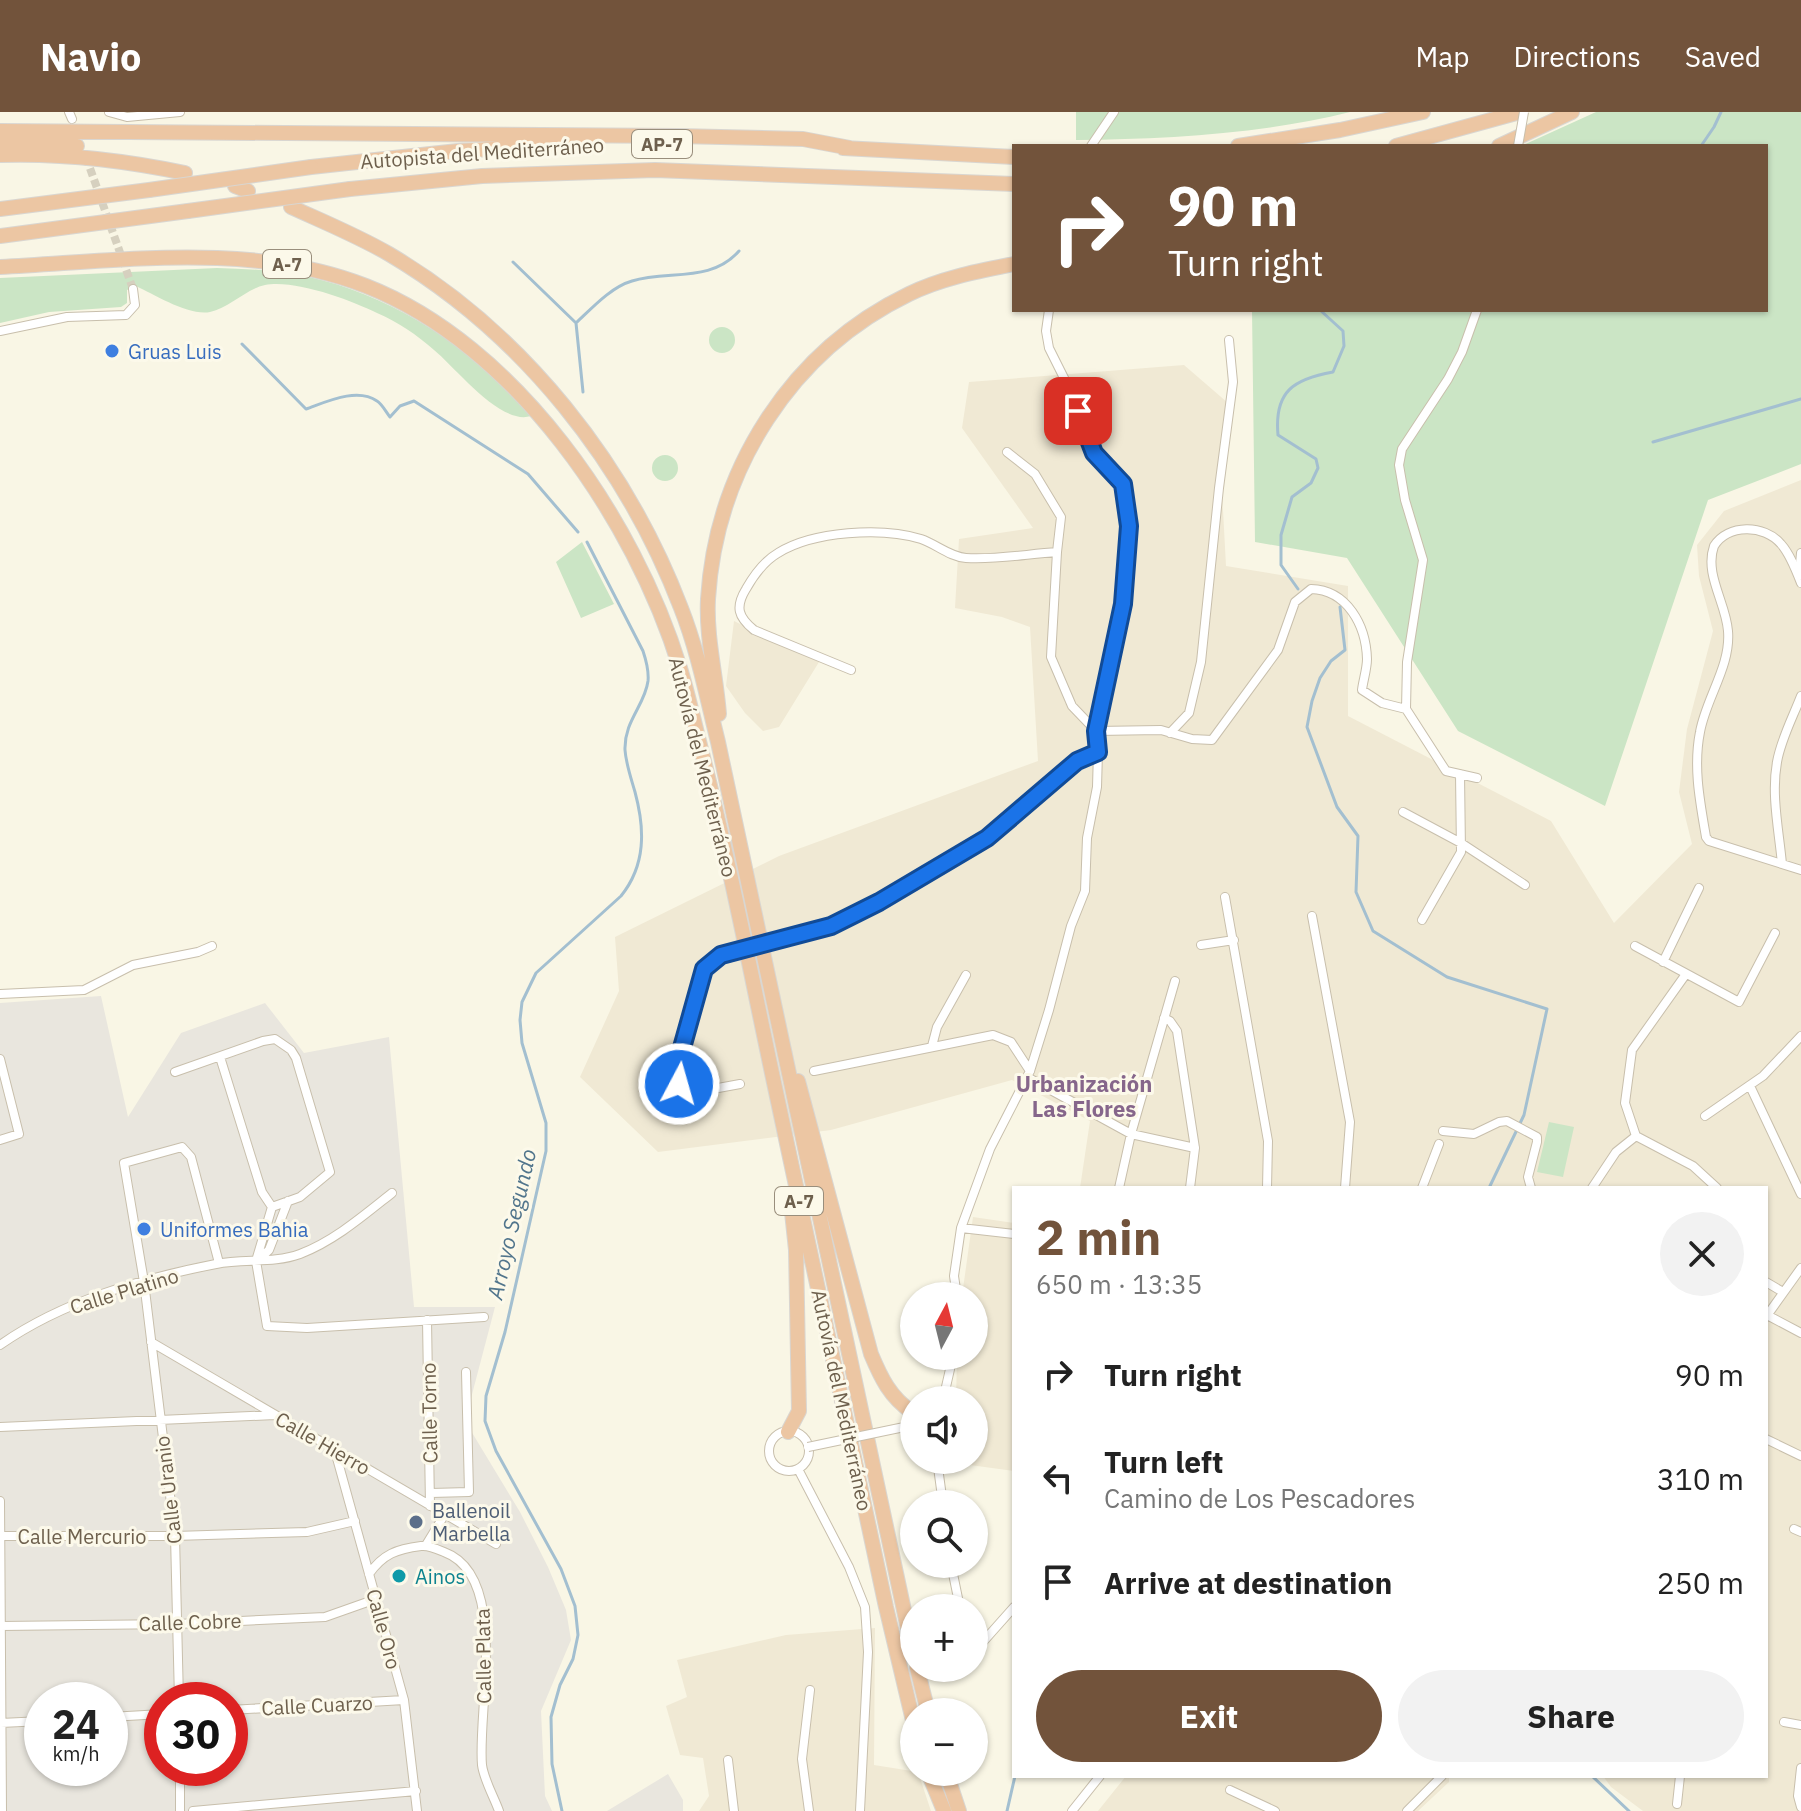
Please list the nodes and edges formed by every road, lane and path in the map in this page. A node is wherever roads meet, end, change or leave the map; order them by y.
1 (109, 112) edge
2 (180, 112) edge
3 (1114, 112) edge
4 (1423, 112) edge
5 (1522, 112) edge
6 (1572, 112) edge
7 (161, 113) edge
8 (0, 131) edge
9 (0, 143) edge
10 (1092, 144) edge
11 (1251, 144) edge
12 (1403, 144) edge
13 (1503, 144) edge
14 (1518, 144) edge
15 (850, 148) junction
16 (0, 155) edge
17 (1012, 157) edge
18 (139, 163) junction
19 (185, 173) dead end
20 (1012, 184) edge
21 (291, 207) dead end
22 (0, 209) edge
23 (0, 236) edge
24 (1012, 264) edge
25 (0, 267) edge
26 (133, 289) dead end
27 (1049, 312) edge
28 (1476, 312) edge
29 (0, 331) edge
30 (1229, 340) dead end
31 (1007, 452) dead end
32 (1801, 551) edge
33 (1057, 552) junction
34 (1787, 553) junction
35 (1800, 580) edge
36 (851, 670) dead end
37 (1801, 696) edge
38 (1406, 709) junction
39 (1096, 731) junction
40 (1170, 733) junction
41 (718, 742) junction
42 (1098, 752) junction
43 (1460, 774) junction
44 (1477, 778) dead end
45 (1403, 812) dead end
46 (1461, 843) junction
47 (1782, 864) junction
48 (1801, 870) edge
49 (1525, 885) dead end
50 (1699, 888) dead end
51 (1225, 897) dead end
52 (1312, 916) dead end
53 (1422, 920) dead end
54 (1775, 933) dead end
55 (1234, 940) junction
56 (1201, 945) dead end
57 (212, 946) dead end
58 (1635, 946) dead end
59 (1663, 962) junction
60 (1686, 974) junction
61 (966, 975) dead end
62 (1175, 981) dead end
63 (0, 994) edge
64 (1164, 1018) junction
65 (780, 1033) junction
66 (1801, 1036) edge
67 (932, 1046) junction
68 (220, 1057) junction
69 (0, 1059) edge
70 (814, 1071) dead end
71 (175, 1072) dead end
72 (1029, 1074) junction
73 (740, 1084) dead end
74 (1750, 1086) junction
75 (775, 1088) junction
76 (1705, 1116) dead end
77 (1443, 1131) dead end
78 (1131, 1134) junction
79 (1636, 1136) junction
80 (0, 1140) edge
81 (1439, 1144) dead end
82 (1195, 1148) junction
83 (1119, 1186) edge
84 (1190, 1186) edge
85 (1267, 1186) edge
86 (1345, 1186) edge
87 (1423, 1186) edge
88 (1530, 1186) edge
89 (1593, 1186) edge
90 (1715, 1186) edge
91 (392, 1193) dead end
92 (1801, 1194) edge
93 (288, 1201) junction
94 (272, 1207) junction
95 (961, 1228) junction
96 (1012, 1234) edge
97 (256, 1261) junction
98 (219, 1263) junction
99 (1801, 1268) edge
100 (144, 1282) junction
101 (955, 1282) edge
102 (1768, 1283) edge
103 (1783, 1292) junction
104 (1768, 1313) edge
105 (484, 1317) dead end
106 (1768, 1317) edge
107 (427, 1320) junction
108 (1801, 1333) edge
109 (151, 1342) junction
110 (0, 1345) edge
111 (466, 1372) dead end
112 (900, 1404) edge
113 (275, 1415) junction
114 (900, 1420) edge
115 (160, 1421) junction
116 (0, 1427) edge
117 (788, 1432) junction
118 (1768, 1440) edge
119 (808, 1447) junction
120 (335, 1450) junction
121 (1801, 1456) edge
122 (798, 1469) junction
123 (431, 1493) junction
124 (0, 1501) edge
125 (430, 1506) junction
126 (445, 1514) junction
127 (355, 1521) junction
128 (0, 1536) edge
129 (175, 1536) junction
130 (496, 1544) dead end
131 (426, 1545) junction
132 (369, 1574) junction
133 (900, 1594) edge
134 (376, 1599) junction
135 (1012, 1609) edge
136 (177, 1624) junction
137 (1, 1626) edge
138 (988, 1636) edge
139 (179, 1682) edge
140 (810, 1690) dead end
141 (908, 1698) edge
142 (404, 1700) junction
143 (248, 1709) edge
144 (24, 1722) edge
145 (1784, 1722) dead end
146 (1, 1723) edge
147 (1801, 1725) edge
148 (728, 1760) dead end
149 (1801, 1768) edge
150 (1098, 1778) edge
151 (1439, 1778) edge
152 (1680, 1778) edge
153 (180, 1786) edge
154 (934, 1786) edge
155 (951, 1786) edge
156 (1230, 1790) dead end
157 (416, 1791) junction
158 (1677, 1804) dead end
159 (1801, 1807) edge
160 (2, 1811) edge
161 (180, 1811) edge
162 (193, 1811) edge
163 (417, 1811) edge
164 (499, 1811) edge
165 (734, 1811) edge
166 (809, 1811) edge
167 (860, 1811) edge
168 (944, 1811) edge
169 (959, 1811) edge
170 (1072, 1811) edge
171 (1275, 1811) edge
172 (1407, 1811) edge

1 - 7 street
2 - 7 street
3 - 10 street
4 - 11 highway
5 - 12 highway
5 - 14 street, bridge
6 - 13 highway
8 - 15 highway
9 - 18 highway
15 - 17 highway, Autopista del Mediterráneo / AP-7
15 - 22 highway, Autopista del Mediterráneo / AP-7, bridge
16 - 18 highway
18 - 19 highway
20 - 23 highway, Autopista del Mediterráneo / AP-7, bridge
21 - 41 highway, Autovía del Mediterráneo / A-7
24 - 41 highway
25 - 75 highway, Autovía del Mediterráneo / A-7
26 - 29 street
27 - 39 street
28 - 38 street
30 - 40 street
31 - 33 street
32 - 34 street
32 - 35 street
33 - 36 street
33 - 39 street
34 - 35 street
34 - 47 street
37 - 47 street
38 - 40 street
38 - 43 street
39 - 40 street
39 - 42 street
41 - 65 highway, Autovía del Mediterráneo / A-7
42 - 72 street
42 - 73 street, bridge
43 - 44 street
43 - 46 street
45 - 46 street
46 - 49 street
46 - 53 street
47 - 48 street
50 - 59 street
51 - 55 street
52 - 86 street
54 - 60 street
55 - 56 street
55 - 85 street
57 - 63 street
58 - 59 street
59 - 60 street
60 - 79 street
61 - 67 street
62 - 64 street
64 - 78 street
64 - 82 street
65 - 112 highway
65 - 133 highway, Autovía del Mediterráneo / A-7
66 - 74 street
67 - 70 street
67 - 72 street
68 - 71 street
68 - 93 street
68 - 94 street
69 - 80 street
72 - 78 street
72 - 95 street
74 - 76 street
74 - 92 street
75 - 117 highway
75 - 141 highway, Autovía del Mediterráneo / A-7
77 - 88 street
78 - 82 street
78 - 83 street
79 - 89 street
79 - 90 street
81 - 87 street
82 - 84 street
91 - 97 street, Calle Platino
93 - 94 street
93 - 97 street
94 - 97 street
95 - 96 street
95 - 101 street
97 - 98 street, Calle Platino
97 - 107 street
98 - 100 street, Calle Platino
98 - 100 street, Calle Uranio
99 - 103 street
100 - 109 street, Calle Uranio
100 - 110 street, Calle Platino
102 - 103 street
103 - 104 street
105 - 107 street
106 - 108 street
107 - 123 street, Calle Torno
109 - 113 street, Calle Hierro
109 - 115 street, Calle Uranio
111 - 123 street
113 - 115 street
113 - 120 street, Calle Hierro
114 - 119 street, bridge
115 - 116 street
115 - 129 street, Calle Uranio
117 - 119 street
117 - 122 street
118 - 121 street
119 - 122 street
120 - 125 street, Calle Hierro
120 - 127 street, Calle Oro
122 - 167 street
123 - 125 street, Calle Torno
124 - 128 street
125 - 126 street, Calle Hierro
126 - 130 street, Calle Hierro
126 - 131 street
127 - 129 street, Calle Mercurio
127 - 132 street, Calle Oro
128 - 129 street, Calle Mercurio
128 - 137 street
129 - 136 street, Calle Uranio
131 - 132 street
131 - 164 street, Calle Plata
132 - 134 street, Calle Oro
134 - 136 street, Calle Cobre
134 - 142 street, Calle Oro
135 - 138 street
136 - 137 street, Calle Cobre
136 - 139 street, Calle Uranio
137 - 146 street
140 - 166 street
142 - 143 street, Calle Cuarzo
142 - 157 street, Calle Oro
144 - 146 street
145 - 147 street
146 - 160 street
148 - 165 street
149 - 159 street
150 - 170 street
151 - 172 street
152 - 158 street
153 - 161 street
154 - 168 highway
155 - 169 highway
156 - 171 street
157 - 162 street
157 - 163 street, Calle Oro

